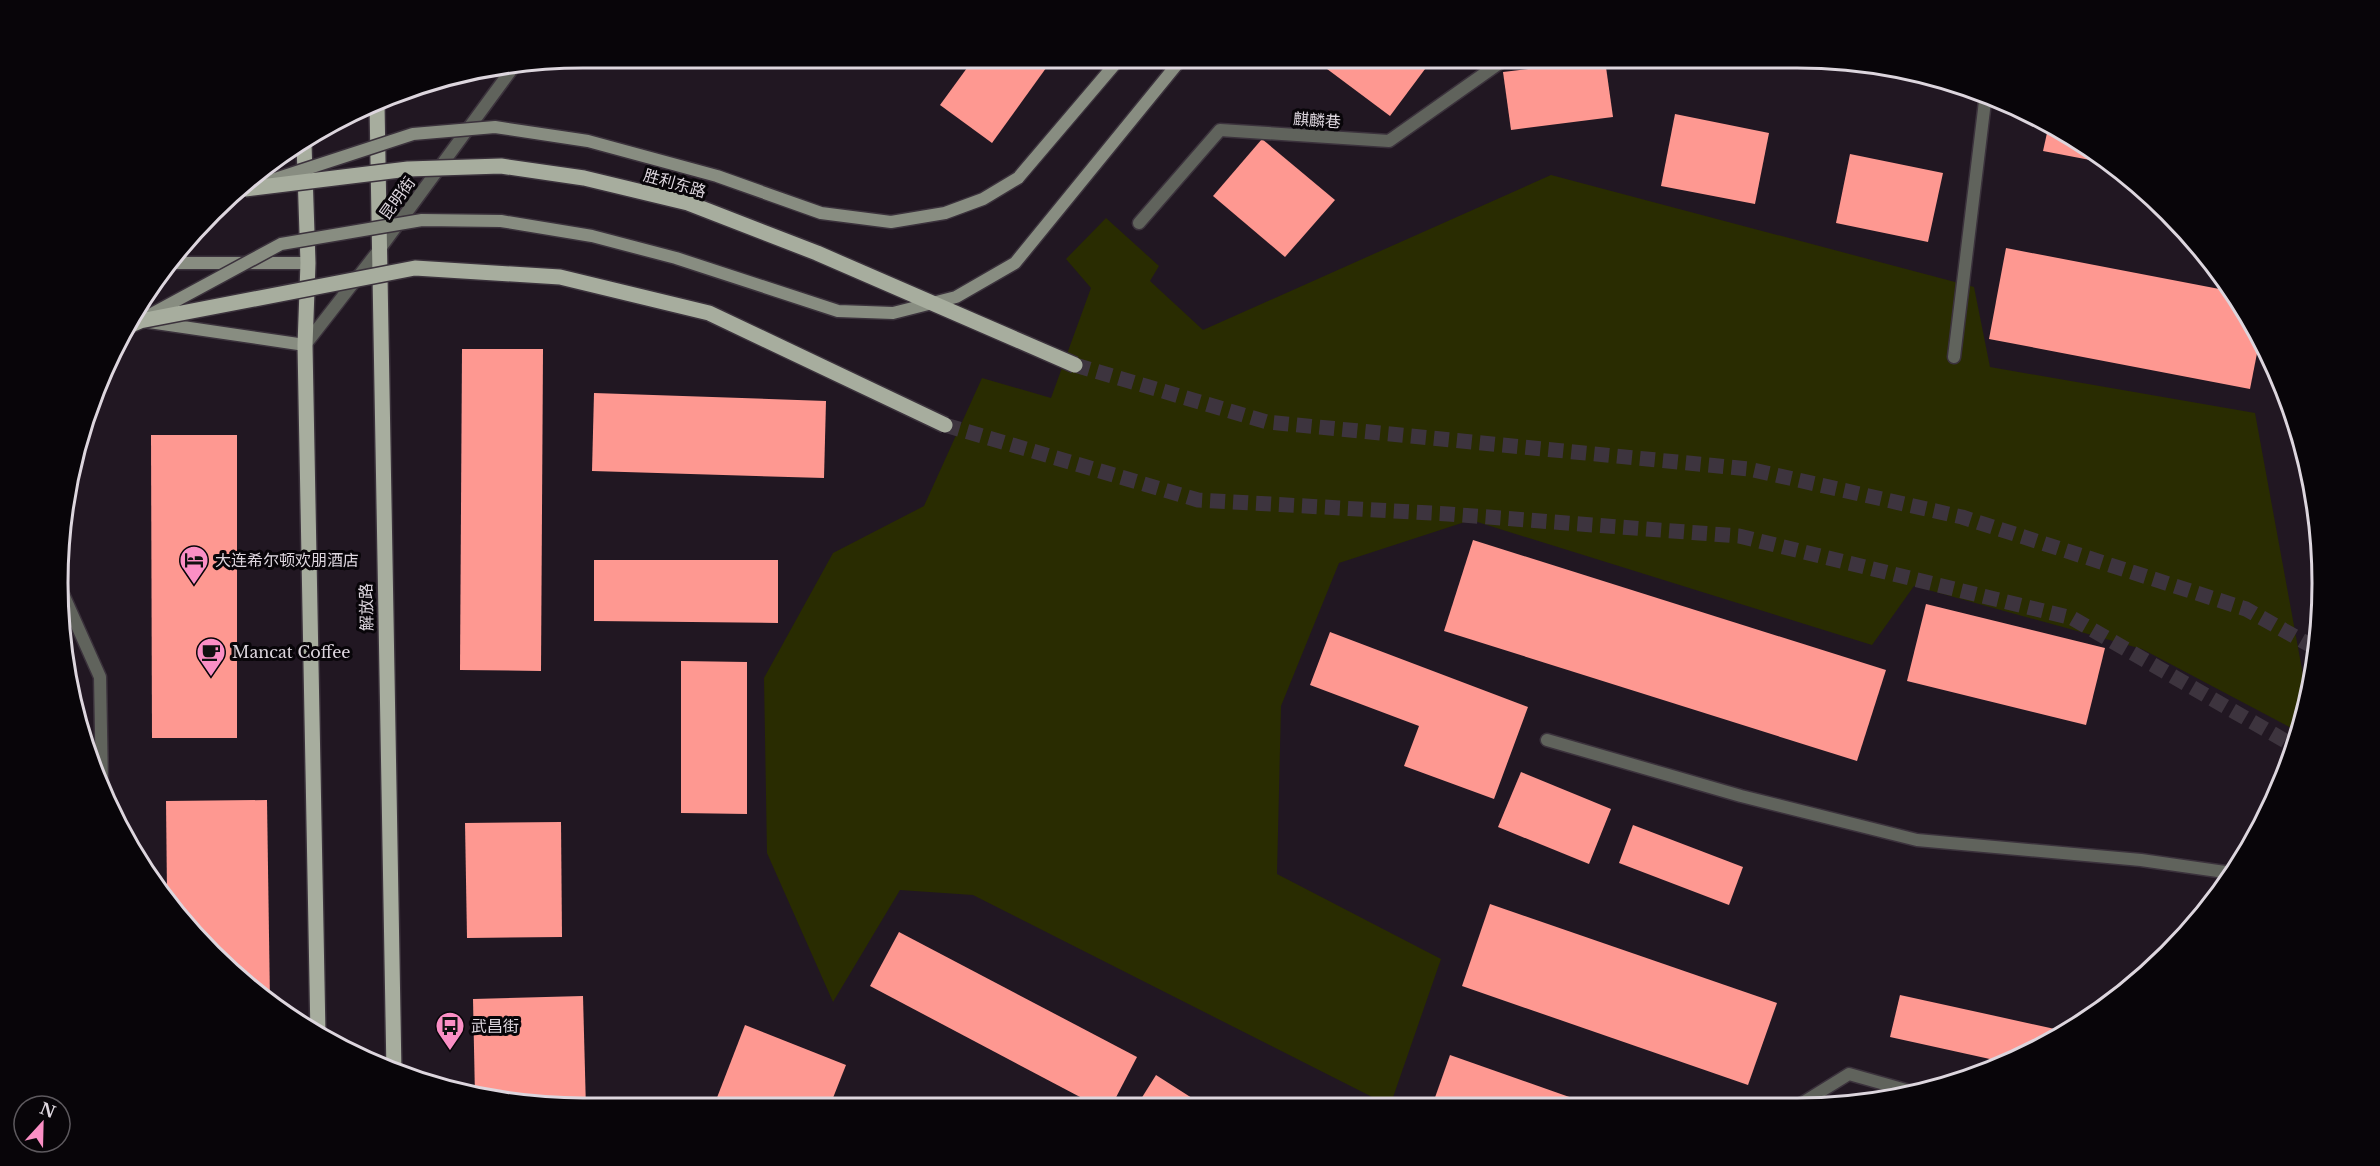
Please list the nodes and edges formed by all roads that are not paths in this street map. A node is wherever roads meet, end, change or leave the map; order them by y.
1 (1112, 68) edge
2 (1174, 68) edge
3 (1492, 68) edge
4 (509, 73) edge
5 (1985, 103) edge
6 (377, 111) edge
7 (304, 150) edge
8 (253, 187) edge
9 (249, 190) edge
10 (1139, 223) dead end
11 (379, 250) junction
12 (179, 263) edge
13 (308, 263) junction
14 (142, 317) edge
15 (140, 321) edge
16 (138, 323) edge
17 (305, 345) junction
18 (1954, 357) dead end
19 (1075, 365) tunnel mouth
20 (945, 425) tunnel mouth
21 (69, 607) edge
22 (1547, 740) dead end
23 (102, 766) edge
24 (2224, 872) edge
25 (318, 1025) edge
26 (394, 1062) edge
27 (1900, 1088) edge
28 (1811, 1098) edge

1 - 8 main road, bridge
2 - 14 main road, bridge
3 - 10 street, 麒麟巷
4 - 11 street, 昆明街
5 - 18 street
6 - 11 main road, 解放路
7 - 13 main road
9 - 19 main road, 胜利东路, bridge
11 - 17 street, 昆明街
11 - 26 main road, 解放路
12 - 13 main road
13 - 17 main road
15 - 20 main road, bridge
16 - 17 main road
17 - 25 main road
21 - 23 street
22 - 24 street
27 - 28 street

